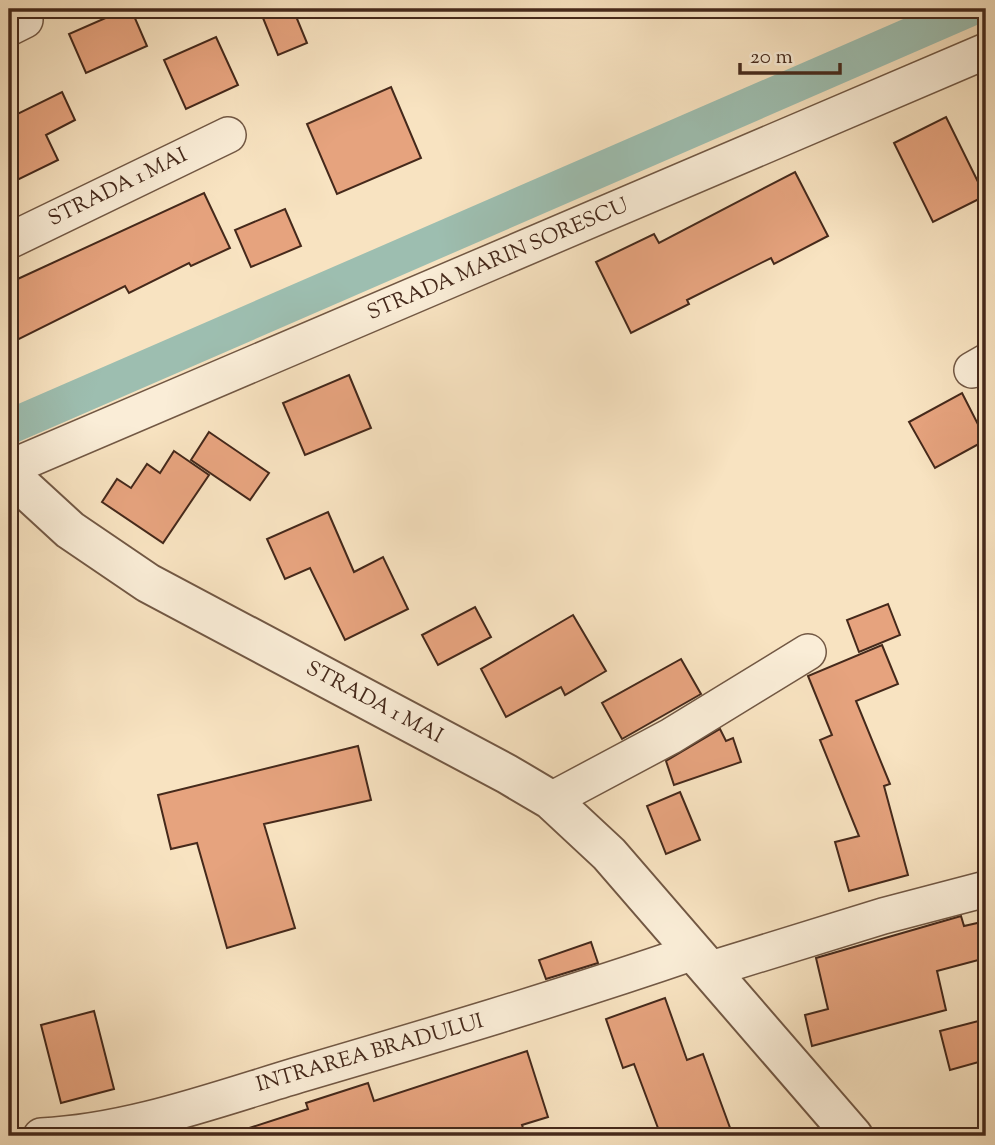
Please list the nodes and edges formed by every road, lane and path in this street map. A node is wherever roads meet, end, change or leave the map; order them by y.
1 (986, 51) edge
2 (228, 135) dead end
3 (9, 241) edge
4 (9, 468) edge
5 (9, 474) edge
6 (808, 652) dead end
7 (551, 800) junction
8 (986, 889) edge
9 (701, 961) junction
10 (41, 1136) edge
11 (853, 1136) edge

1 - 4 street, STRADA MARIN SORESCU
2 - 3 street, STRADA 1 MAI
5 - 7 street, STRADA 1 MAI
6 - 7 street
7 - 9 street, STRADA 1 MAI
8 - 9 street
9 - 10 street, INTRAREA BRADULUI
9 - 11 street, STRADA 1 MAI

